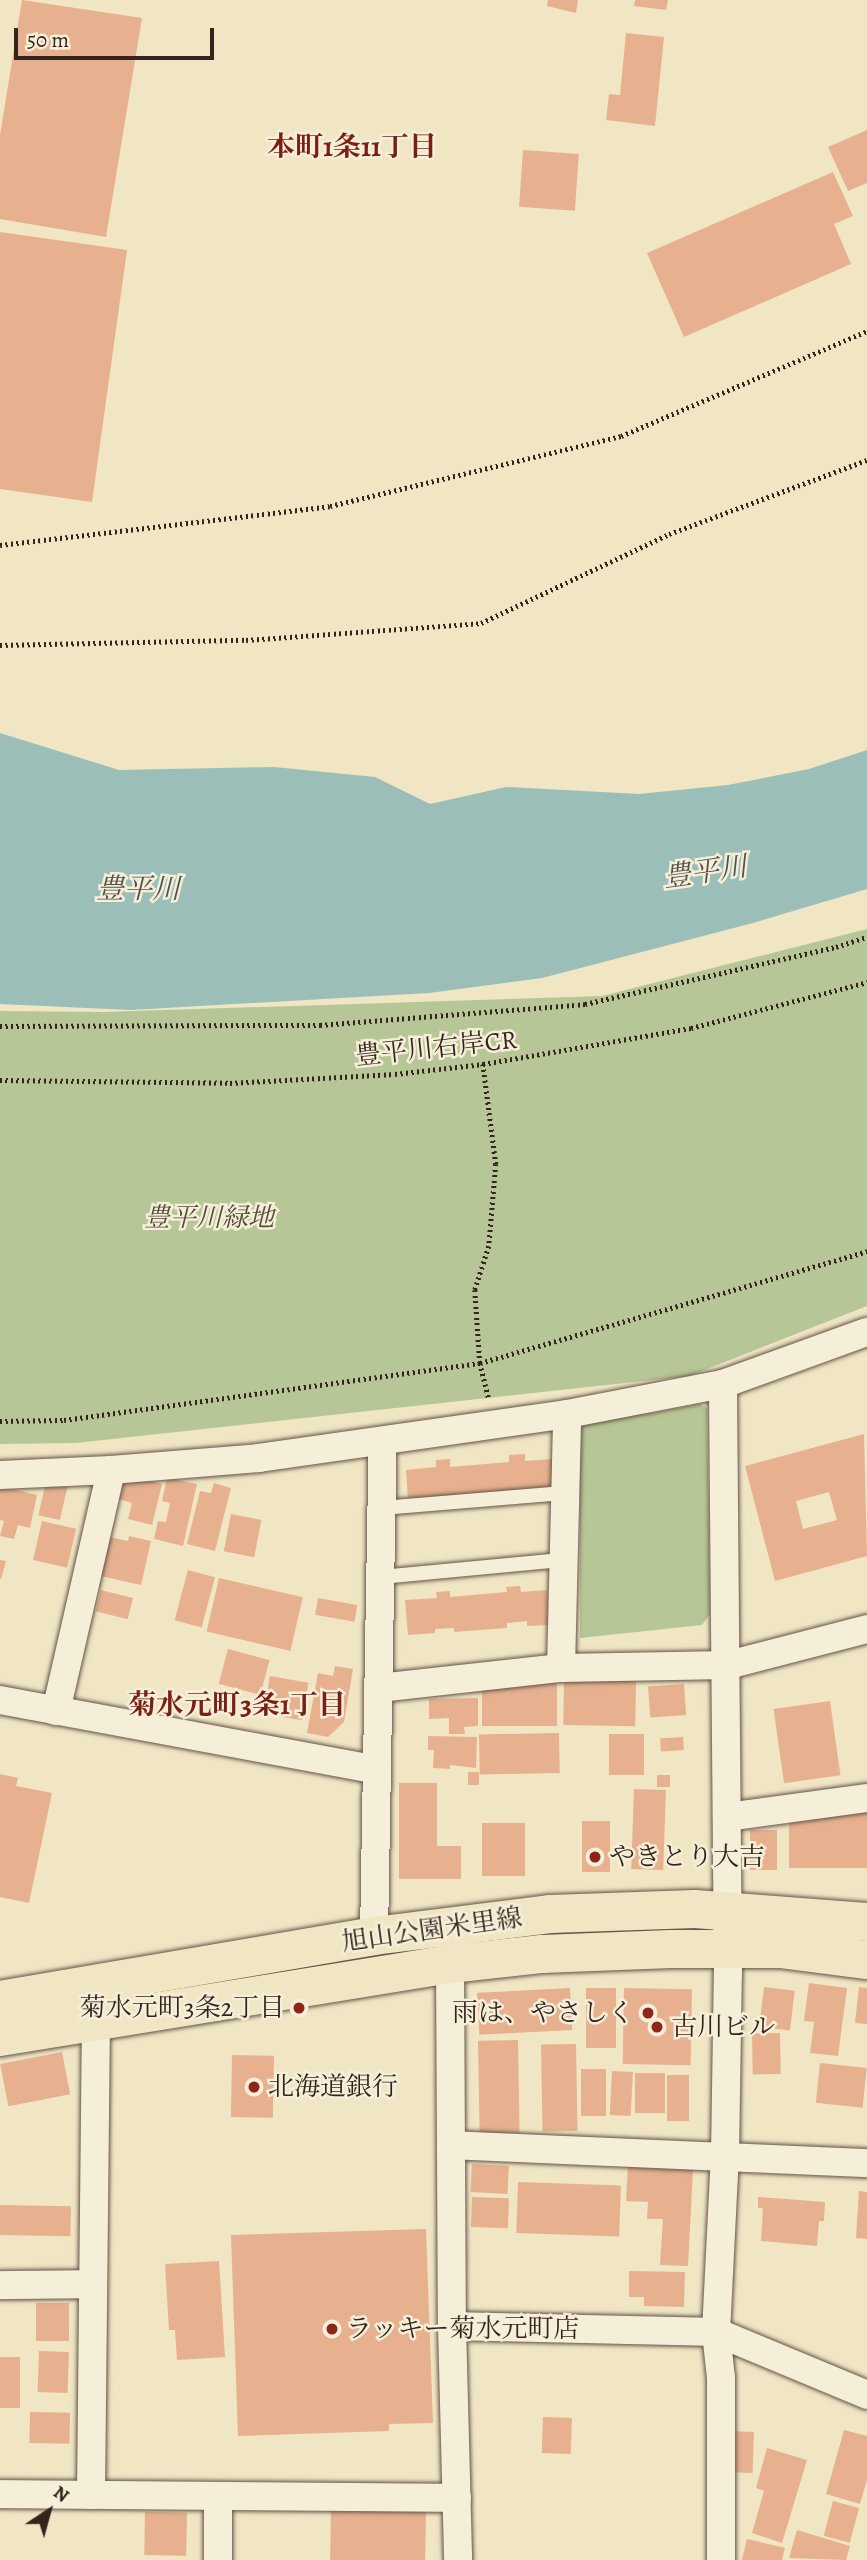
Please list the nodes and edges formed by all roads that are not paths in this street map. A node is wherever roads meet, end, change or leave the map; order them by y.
1 (867, 1332) edge
2 (723, 1384) junction
3 (566, 1414) junction
4 (383, 1441) junction
5 (111, 1470) junction
6 (0, 1475) edge
7 (563, 1493) junction
8 (382, 1508) junction
9 (561, 1560) junction
10 (381, 1577) junction
11 (867, 1629) edge
12 (728, 1665) junction
13 (561, 1668) junction
14 (379, 1688) junction
15 (0, 1700) edge
16 (56, 1711) junction
17 (377, 1770) junction
18 (867, 1797) edge
19 (727, 1817) junction
20 (867, 1922) edge
21 (726, 1931) junction
22 (374, 1936) junction
23 (867, 1960) edge
24 (450, 1964) junction
25 (0, 2000) edge
26 (96, 2022) junction
27 (0, 2037) edge
28 (451, 2145) junction
29 (725, 2155) junction
30 (867, 2163) edge
31 (0, 2284) edge
32 (93, 2284) junction
33 (452, 2326) junction
34 (716, 2333) junction
35 (867, 2395) edge
36 (0, 2494) edge
37 (91, 2495) junction
38 (218, 2496) junction
39 (457, 2498) junction
40 (218, 2560) edge
41 (458, 2560) edge
42 (721, 2560) edge

1 - 2 street
2 - 3 street
2 - 12 street
3 - 4 street
3 - 7 street
4 - 5 street
4 - 8 street
5 - 6 street
5 - 16 street
7 - 8 lane
7 - 9 street
8 - 10 street
9 - 10 lane
9 - 13 street
10 - 14 street
11 - 12 street
12 - 13 street
12 - 19 street
13 - 14 street
14 - 17 street
15 - 16 street
16 - 17 street
17 - 22 street
18 - 19 street
19 - 21 street
20 - 21 main road, 旭山公園米里線
21 - 22 main road, 旭山公園米里線
21 - 23 main road, 旭山公園米里線
21 - 24 main road, 旭山公園米里線
21 - 29 street
22 - 25 main road, 旭山公園米里線
24 - 26 main road, 旭山公園米里線
24 - 28 street
26 - 27 main road, 旭山公園米里線
26 - 32 street
28 - 29 street
28 - 33 street
29 - 30 street
29 - 34 street
31 - 32 street
32 - 37 street
33 - 34 street
33 - 39 street
34 - 35 street
34 - 42 street
36 - 37 street
37 - 38 street
38 - 39 street
38 - 40 street
39 - 41 street

